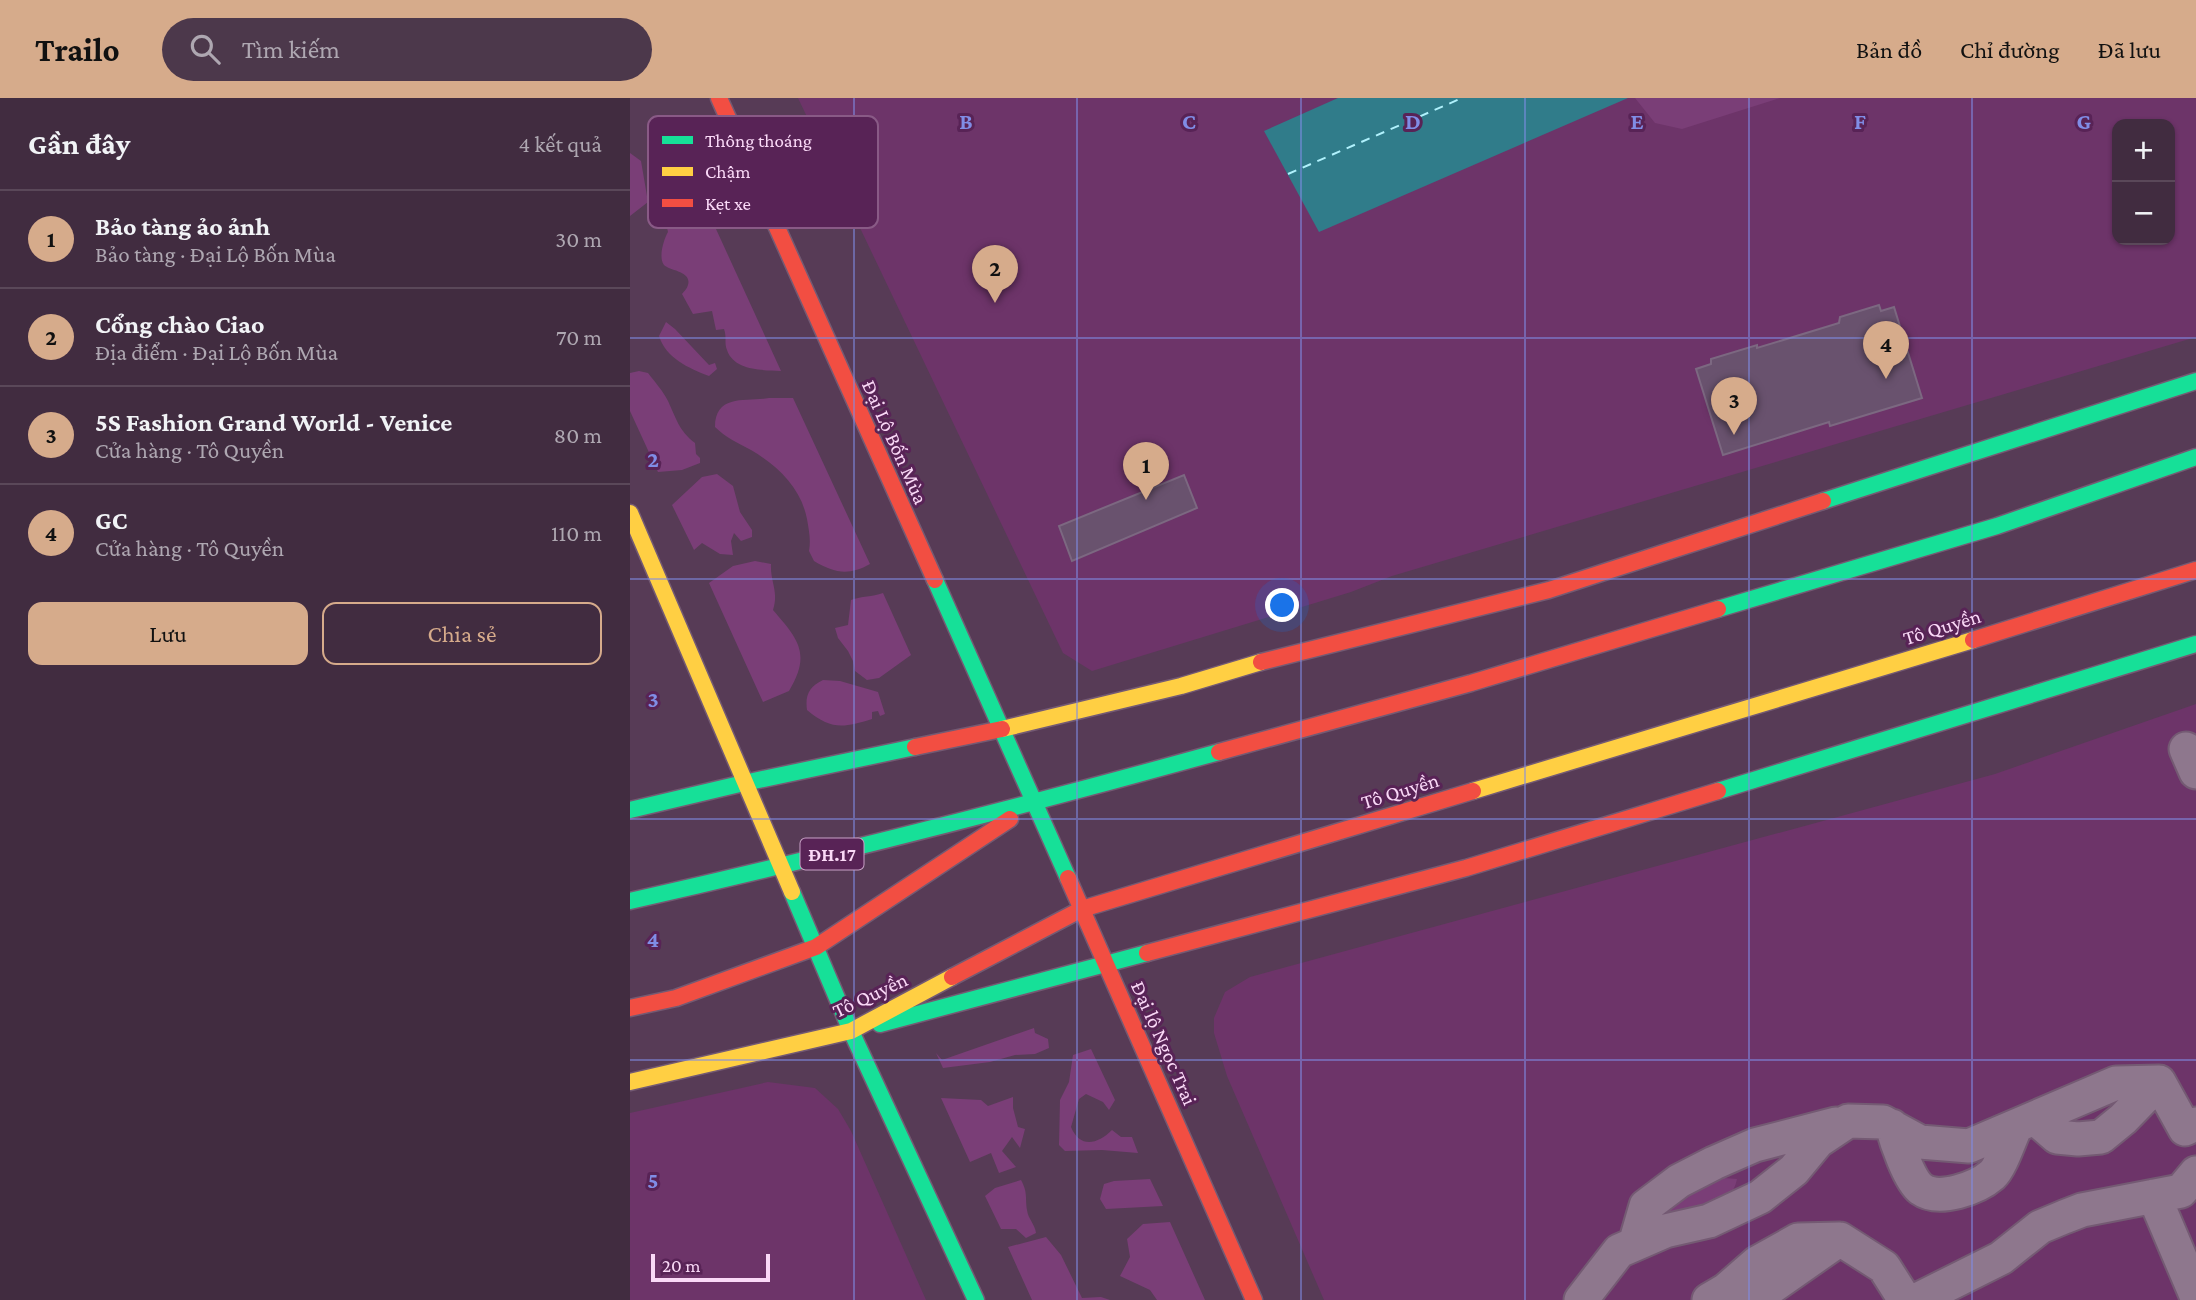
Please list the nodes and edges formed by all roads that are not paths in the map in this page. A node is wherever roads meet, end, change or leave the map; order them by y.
1 (719, 98) edge
2 (727, 116) edge
3 (777, 228) edge
4 (2196, 381) edge
5 (2196, 457) edge
6 (630, 513) edge
7 (2196, 570) edge
8 (2196, 643) edge
9 (1002, 729) junction
10 (744, 783) junction
11 (1034, 803) junction
12 (630, 810) edge
13 (779, 867) junction
14 (630, 901) edge
15 (1082, 909) junction
16 (816, 947) junction
17 (1107, 965) junction
18 (630, 1008) edge
19 (851, 1031) junction
20 (630, 1082) edge
21 (2159, 1082) junction
22 (1848, 1121) junction
23 (2025, 1122) junction
24 (2196, 1124) edge
25 (1892, 1126) junction
26 (1734, 1154) junction
27 (2196, 1173) edge
28 (2154, 1196) junction
29 (1752, 1201) junction
30 (1840, 1239) junction
31 (1635, 1244) junction
32 (1605, 1269) junction
33 (2196, 1295) edge
34 (976, 1300) edge
35 (1254, 1300) edge
36 (1581, 1300) edge
37 (1617, 1300) edge
38 (1709, 1300) edge
39 (1744, 1300) edge
40 (1905, 1300) edge
41 (1917, 1300) edge

1 - 2 main road, Đại Lộ Bốn Mùa
3 - 9 main road, Đại Lộ Bốn Mùa
4 - 9 main road
5 - 11 main road
6 - 10 main road
7 - 15 main road, Tô Quyền
8 - 17 main road
9 - 10 main road
9 - 11 main road, Đại Lộ Bốn Mùa
10 - 12 main road
10 - 13 main road
11 - 13 main road, ĐH.17
11 - 15 main road, Đại lộ Ngọc Trai
11 - 16 main road
13 - 14 main road, ĐH.17
13 - 16 main road
15 - 17 main road, Đại lộ Ngọc Trai
15 - 19 main road, Tô Quyền
16 - 18 main road
16 - 19 main road
17 - 19 main road
17 - 35 main road, Đại lộ Ngọc Trai
19 - 20 main road, Tô Quyền
19 - 34 main road
21 - 23 street
21 - 23 street
21 - 24 street
22 - 25 street
22 - 26 street
22 - 29 street
23 - 25 street
23 - 25 street
26 - 29 street
26 - 31 street
27 - 28 street
28 - 33 street
28 - 41 street
29 - 31 street
30 - 38 street
30 - 39 street
30 - 40 street
31 - 32 street
32 - 36 street
32 - 37 street

